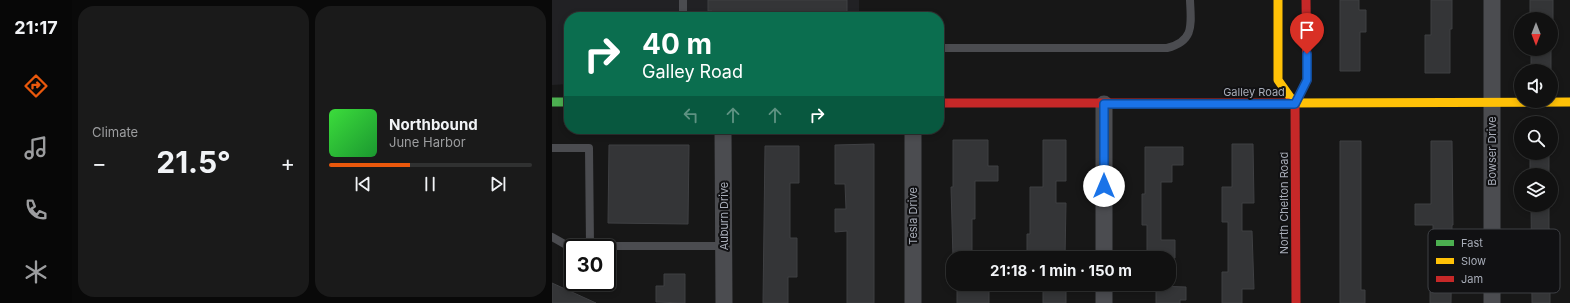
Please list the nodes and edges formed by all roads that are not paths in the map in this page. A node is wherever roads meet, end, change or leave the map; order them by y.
1 (683, 0) edge
2 (1190, 0) edge
3 (1278, 0) edge
4 (1306, 0) edge
5 (1492, 0) edge
6 (683, 12) edge
7 (944, 48) edge
8 (552, 102) edge
9 (564, 102) edge
10 (1492, 102) junction
11 (1570, 102) edge
12 (944, 103) edge
13 (1104, 104) junction
14 (1295, 104) junction
15 (723, 134) edge
16 (914, 134) edge
17 (552, 148) edge
18 (1492, 229) edge
19 (552, 237) edge
20 (590, 239) edge
21 (564, 244) edge
22 (616, 246) edge
23 (724, 246) junction
24 (1104, 251) edge
25 (1104, 291) edge
26 (724, 303) edge
27 (914, 303) edge
28 (1104, 303) edge
29 (1296, 303) edge

1 - 6 lane
2 - 7 lane
3 - 14 main road
4 - 14 main road, North Chelton Road
5 - 10 street, Bowser Drive
8 - 9 main road
10 - 11 main road, Galley Road
10 - 14 main road, Galley Road
10 - 18 street, Bowser Drive
12 - 13 main road, Galley Road
13 - 14 main road, Galley Road
13 - 24 street
14 - 29 main road, North Chelton Road
15 - 23 street, Auburn Drive
16 - 27 street, Tesla Drive
17 - 20 lane
19 - 21 lane
22 - 23 lane
23 - 26 street, Auburn Drive
25 - 28 street

